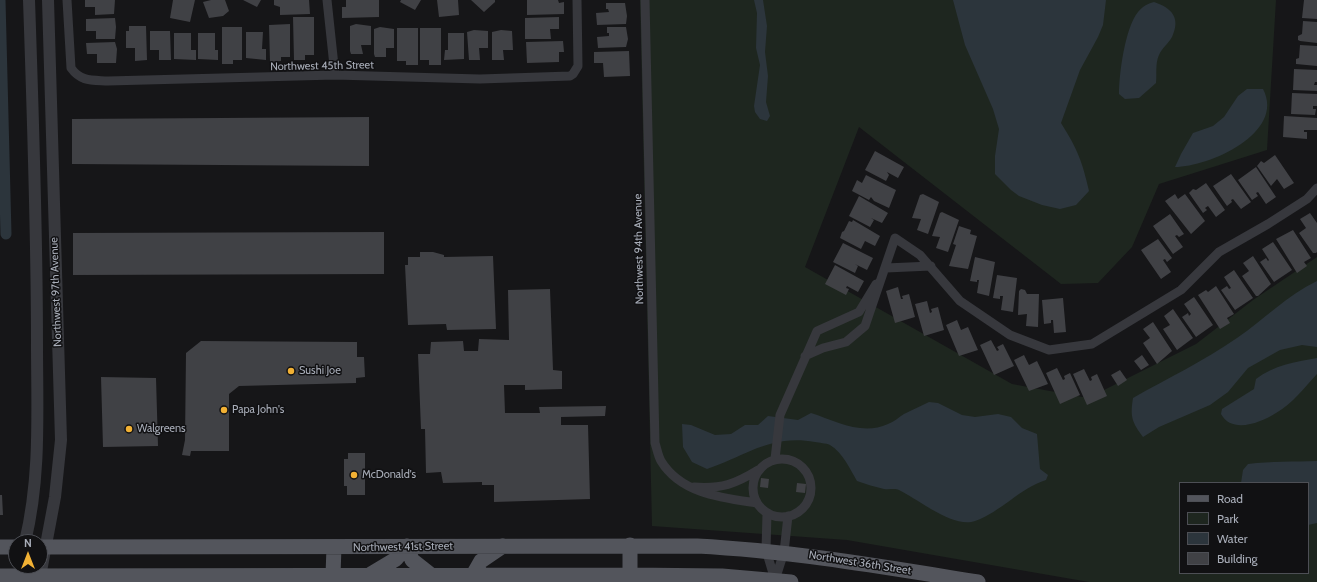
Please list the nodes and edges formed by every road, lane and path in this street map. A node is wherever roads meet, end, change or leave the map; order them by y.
1 (29, 0) edge
2 (48, 0) edge
3 (67, 0) edge
4 (327, 0) edge
5 (577, 0) edge
6 (645, 0) edge
7 (335, 75) junction
8 (1317, 188) edge
9 (931, 266) junction
10 (886, 268) junction
11 (805, 356) junction
12 (776, 459) junction
13 (759, 469) junction
14 (687, 486) junction
15 (757, 503) junction
16 (767, 513) junction
17 (788, 516) junction
18 (26, 534) edge
19 (46, 534) edge
20 (630, 545) junction
21 (407, 546) junction
22 (503, 546) junction
23 (48, 547) edge
24 (334, 547) junction
25 (766, 550) junction
26 (784, 552) junction
27 (18, 575) edge
28 (333, 575) junction
29 (369, 575) junction
30 (431, 575) junction
31 (474, 575) junction
32 (630, 575) junction
33 (0, 576) edge
34 (40, 579) edge
35 (774, 580) junction
36 (791, 582) edge
37 (978, 582) edge

1 - 18 street, Northwest 97th Avenue
2 - 19 street, Northwest 97th Avenue
3 - 7 street, Northwest 45th Street
4 - 7 street
5 - 7 street, Northwest 45th Street
6 - 14 street, Northwest 94th Avenue
8 - 9 street
9 - 10 street
9 - 10 street
10 - 11 street
10 - 11 street
11 - 12 street
12 - 13 street
12 - 17 street
13 - 14 street
13 - 15 street
14 - 15 street, Northwest 94th Avenue
15 - 16 street
16 - 17 street
16 - 25 street
17 - 26 street
20 - 22 main road, Northwest 41st Street
20 - 25 main road, Northwest 41st Street
20 - 32 main road
21 - 22 main road, Northwest 41st Street
21 - 24 main road, Northwest 41st Street
21 - 29 main road
21 - 30 main road
22 - 31 main road
23 - 24 main road, Northwest 41st Street
24 - 28 main road
25 - 26 main road, Northwest 36th Street
25 - 35 street
26 - 35 street
26 - 37 main road, Northwest 36th Street
27 - 33 main road
27 - 34 main road
28 - 29 main road
28 - 34 main road
29 - 30 main road
30 - 31 main road
31 - 32 main road
32 - 35 main road
35 - 36 main road

